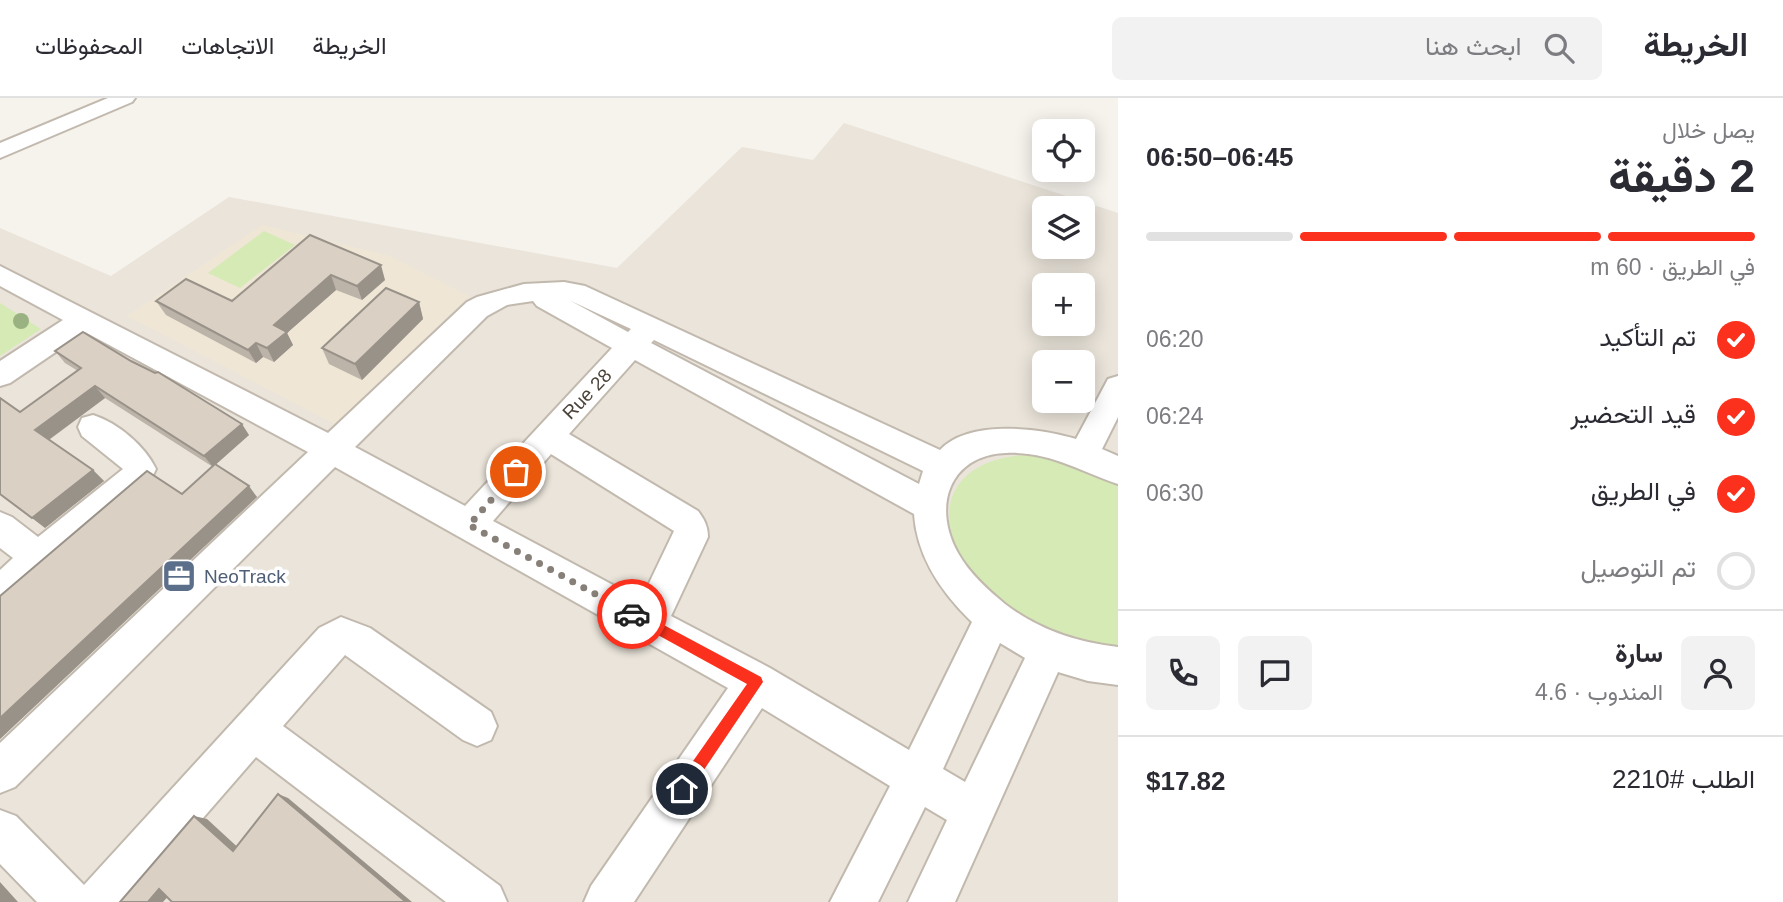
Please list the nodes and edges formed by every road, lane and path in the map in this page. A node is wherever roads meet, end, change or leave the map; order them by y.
1 (125, 98) edge
2 (0, 151) edge
3 (0, 275) edge
4 (84, 319) junction
5 (641, 338) junction
6 (0, 375) edge
7 (1118, 387) edge
8 (93, 427) dead end
9 (547, 436) junction
10 (332, 450) junction
11 (1084, 454) junction
12 (944, 466) junction
13 (1118, 471) edge
14 (930, 506) junction
15 (469, 525) junction
16 (0, 527) edge
17 (17, 578) edge
18 (993, 617) junction
19 (649, 623) junction
20 (1049, 650) junction
21 (1118, 666) edge
22 (756, 682) junction
23 (477, 726) dead end
24 (255, 730) junction
25 (0, 772) edge
26 (917, 778) junction
27 (972, 811) junction
28 (0, 832) edge
29 (69, 902) edge
30 (100, 902) edge
31 (484, 902) edge
32 (607, 902) edge
33 (853, 902) edge
34 (931, 902) edge

1 - 2 street
3 - 4 street
4 - 6 street
4 - 10 street
5 - 9 street, Rue 28
5 - 10 street
5 - 12 street
5 - 14 street
7 - 11 street
8 - 17 street
9 - 15 street, Rue 28
9 - 19 street
10 - 15 street
10 - 25 street
11 - 12 street
11 - 13 street
12 - 14 street
14 - 18 street
15 - 19 street
16 - 17 street
18 - 20 street
18 - 26 street
19 - 22 street
20 - 21 street
20 - 27 street
22 - 26 street
22 - 32 street
23 - 24 street
24 - 30 street
24 - 31 street
26 - 27 street
26 - 33 street
27 - 34 street
28 - 29 street

